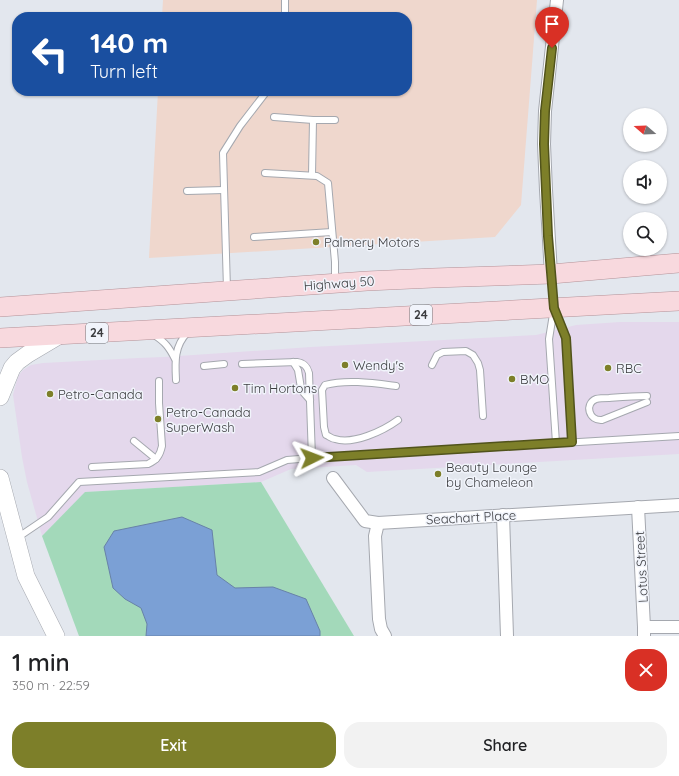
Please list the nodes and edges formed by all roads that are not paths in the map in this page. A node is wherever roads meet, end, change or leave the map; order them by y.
1 (285, 0) edge
2 (557, 0) edge
3 (284, 12) edge
4 (263, 96) edge
5 (274, 117) dead end
6 (313, 120) junction
7 (336, 120) dead end
8 (265, 173) dead end
9 (312, 175) junction
10 (224, 190) junction
11 (187, 191) dead end
12 (332, 232) junction
13 (254, 237) dead end
14 (679, 264) edge
15 (551, 274) junction
16 (335, 284) junction
17 (227, 291) junction
18 (679, 301) edge
19 (0, 307) edge
20 (554, 308) junction
21 (194, 327) junction
22 (141, 330) junction
23 (60, 335) junction
24 (0, 338) edge
25 (175, 358) junction
26 (293, 362) junction
27 (224, 364) dead end
28 (242, 364) dead end
29 (432, 365) dead end
30 (204, 366) dead end
31 (176, 380) dead end
32 (159, 382) dead end
33 (396, 386) dead end
34 (0, 397) edge
35 (647, 399) joint
36 (310, 400) junction
37 (483, 416) dead end
38 (398, 420) dead end
39 (679, 436) edge
40 (134, 441) dead end
41 (572, 442) junction
42 (556, 443) junction
43 (312, 458) junction
44 (156, 459) junction
45 (92, 467) dead end
46 (0, 478) edge
47 (334, 478) dead end
48 (679, 505) edge
49 (638, 507) junction
50 (503, 515) junction
51 (378, 523) junction
52 (16, 538) junction
53 (679, 627) edge
54 (644, 632) edge
55 (56, 636) edge
56 (385, 636) edge
57 (507, 636) edge

1 - 3 lane
2 - 15 street
4 - 10 lane
5 - 6 lane
6 - 7 lane
6 - 9 lane
8 - 9 lane
9 - 12 lane
10 - 11 lane
10 - 17 lane
12 - 13 lane
12 - 16 lane
14 - 15 main road, Highway 50
15 - 16 main road, Highway 50
15 - 20 lane
16 - 17 main road, Highway 50
17 - 19 main road, Highway 50
18 - 20 main road, 24
20 - 21 main road, 24
20 - 41 lane
20 - 42 lane
21 - 22 main road, 24
21 - 25 lane
22 - 23 main road, 24
22 - 25 lane
23 - 24 main road, 24
23 - 34 main road
25 - 31 lane
26 - 28 lane
26 - 36 lane
26 - 36 lane
27 - 30 lane
29 - 37 lane
32 - 44 lane
33 - 38 lane
35 - 35 lane
36 - 43 lane
39 - 41 lane
40 - 44 lane
41 - 42 lane
42 - 43 lane
43 - 52 lane
44 - 45 lane
46 - 52 main road
47 - 51 street
48 - 49 street, Seachart Place
49 - 50 street, Seachart Place
49 - 54 street, Lotus Street
50 - 51 street, Seachart Place
50 - 57 street
51 - 56 street
52 - 55 main road
53 - 54 street

